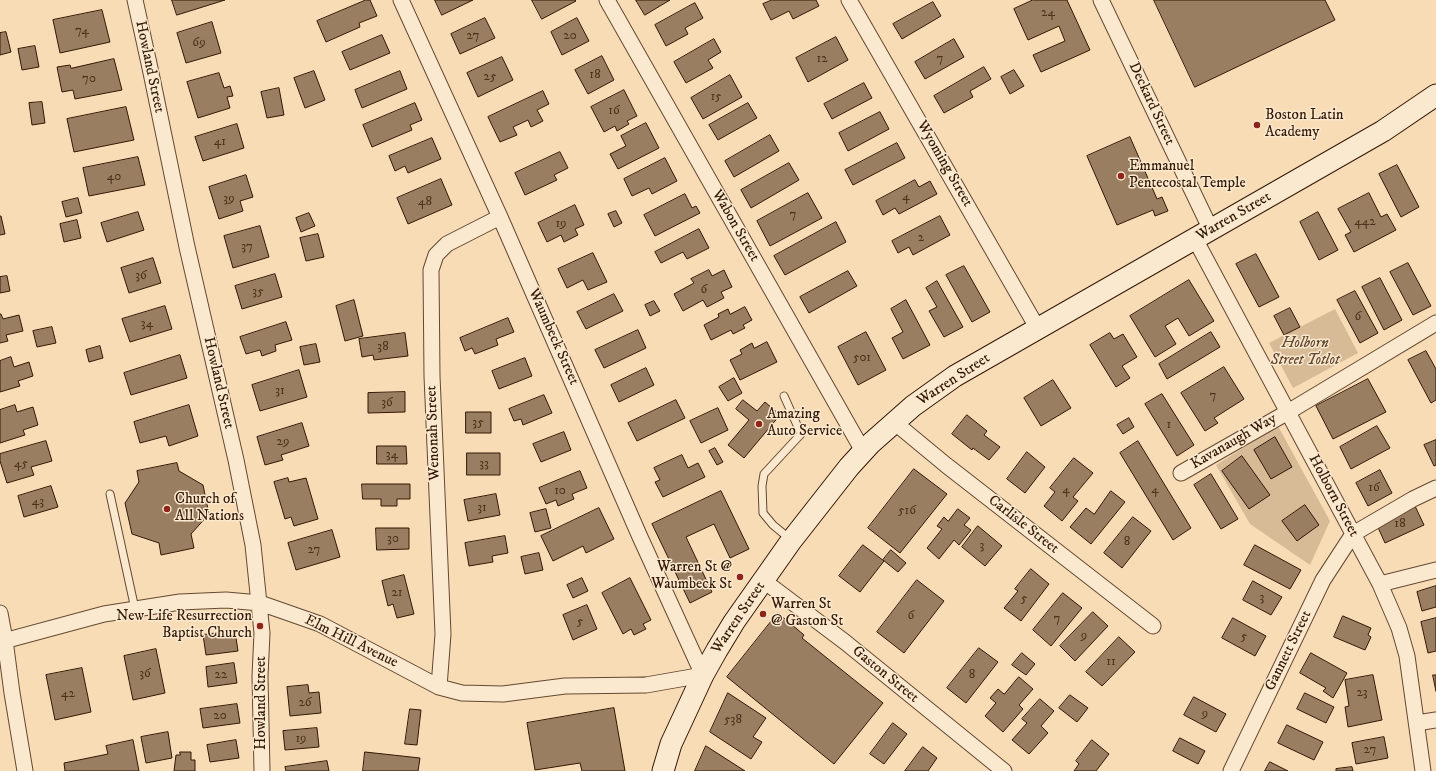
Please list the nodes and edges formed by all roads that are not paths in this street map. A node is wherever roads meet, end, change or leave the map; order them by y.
1 (135, 0) edge
2 (401, 0) edge
3 (607, 0) edge
4 (849, 0) edge
5 (1101, 0) edge
6 (1436, 95) edge
7 (1436, 109) edge
8 (1383, 131) junction
9 (500, 217) junction
10 (1203, 234) junction
11 (1436, 323) edge
12 (1038, 329) junction
13 (784, 396) dead end
14 (1288, 412) junction
15 (894, 422) junction
16 (863, 451) junction
17 (1180, 473) dead end
18 (1436, 488) edge
19 (110, 494) dead end
20 (1353, 534) junction
21 (791, 541) junction
22 (1436, 570) edge
23 (764, 581) junction
24 (1380, 584) junction
25 (260, 603) junction
26 (135, 609) junction
27 (0, 613) edge
28 (1153, 626) dead end
29 (3, 641) edge
30 (703, 675) junction
31 (439, 687) junction
32 (1436, 720) edge
33 (1417, 723) junction
34 (25, 771) edge
35 (262, 771) edge
36 (663, 771) edge
37 (1004, 771) edge
38 (1231, 771) edge
39 (1424, 771) edge

1 - 25 street, Howland Street
2 - 9 street, Waumbeck Street
3 - 16 street, Wabon Street
4 - 12 street, Wyoming Street
5 - 10 street, Deckard Street
6 - 8 main road, Warren Street
7 - 8 main road, Warren Street
8 - 10 main road, Warren Street
9 - 30 street, Waumbeck Street
9 - 31 street, Wenonah Street
10 - 12 main road, Warren Street
10 - 14 street, Holborn Street
11 - 14 street, Kavanaugh Way
12 - 15 main road, Warren Street
13 - 21 lane
14 - 17 street, Kavanaugh Way
14 - 20 street, Holborn Street
15 - 16 main road, Warren Street
15 - 28 street, Carlisle Street
16 - 21 main road, Warren Street
18 - 20 street
19 - 26 lane
20 - 24 street, Holborn Street
20 - 38 street, Gannett Street
21 - 23 main road, Warren Street
22 - 24 street
23 - 30 main road, Warren Street
23 - 37 street, Gaston Street
24 - 33 street, Holborn Street
25 - 26 street, Elm Hill Avenue
25 - 31 street, Elm Hill Avenue
25 - 35 street, Howland Street
26 - 29 street, Elm Hill Avenue
27 - 29 street
29 - 34 street
30 - 31 street, Elm Hill Avenue
30 - 36 main road, Warren Street
32 - 33 street
33 - 39 street, Holborn Street

